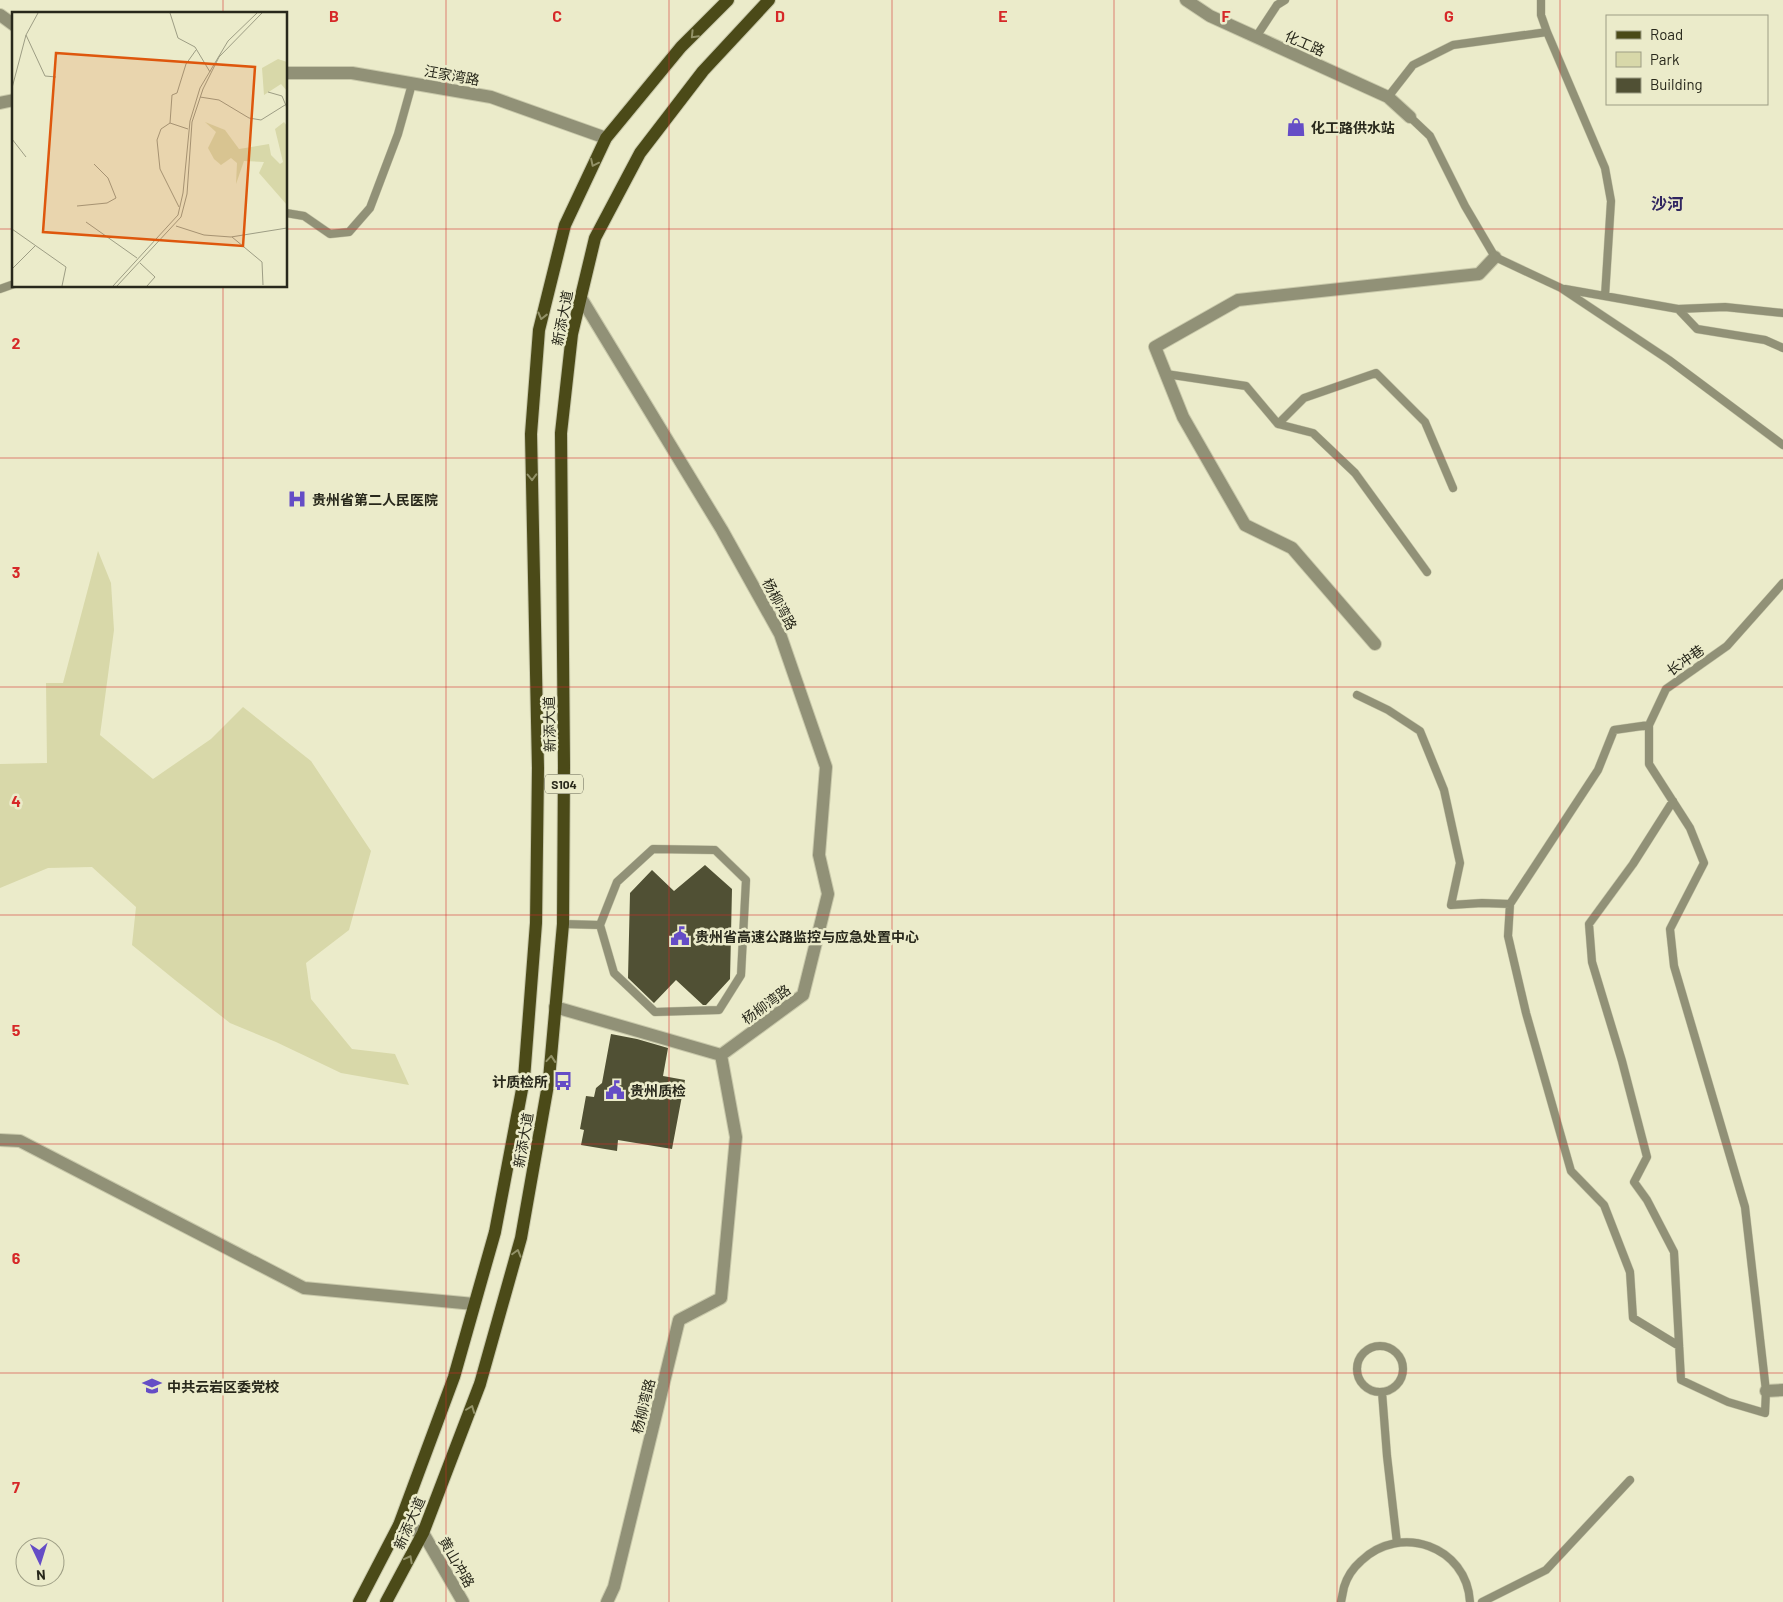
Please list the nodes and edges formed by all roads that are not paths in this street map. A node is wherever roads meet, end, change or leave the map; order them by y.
1 (728, 0) edge
2 (769, 0) edge
3 (1186, 0) edge
4 (1285, 0) edge
5 (1540, 0) edge
6 (0, 16) edge
7 (12, 24) edge
8 (1547, 32) junction
9 (1256, 37) junction
10 (288, 73) edge
11 (412, 84) junction
12 (1388, 97) junction
13 (1410, 117) joint
14 (606, 138) junction
15 (288, 213) edge
16 (1495, 257) junction
17 (12, 285) edge
18 (1561, 288) junction
19 (0, 290) edge
20 (1605, 296) junction
21 (581, 298) junction
22 (1678, 309) junction
23 (1783, 313) edge
24 (1783, 348) edge
25 (1166, 374) junction
26 (1278, 424) junction
27 (1783, 445) edge
28 (1453, 488) dead end
29 (1427, 572) dead end
30 (1783, 583) edge
31 (1375, 644) dead end
32 (1357, 696) dead end
33 (1649, 725) junction
34 (1673, 801) junction
35 (1510, 904) junction
36 (563, 924) junction
37 (600, 925) junction
38 (555, 1007) junction
39 (721, 1055) junction
40 (0, 1140) edge
41 (474, 1304) junction
42 (1679, 1346) junction
43 (1783, 1390) edge
44 (1766, 1391) junction
45 (1382, 1392) junction
46 (1630, 1480) dead end
47 (399, 1525) junction
48 (423, 1533) junction
49 (1397, 1543) junction
50 (1469, 1592) junction
51 (359, 1602) edge
52 (386, 1602) edge
53 (463, 1602) edge
54 (607, 1602) edge
55 (1341, 1602) edge
56 (1470, 1602) edge
57 (1480, 1602) edge

1 -> 14 main road, 新添大道 / S104
2 - 21 main road, 新添大道 / S104
3 - 9 street, 化工路
4 - 9 lane
5 - 8 lane
6 - 7 street
8 - 12 lane
8 - 20 lane
9 - 12 street, 化工路
10 - 11 street, 汪家湾路
11 - 14 street, 汪家湾路
11 - 15 lane
12 - 13 street, 化工路
13 - 16 lane
14 -> 41 main road, 新添大道 / S104
16 - 18 lane
16 - 25 street
17 - 19 lane
18 - 20 lane
18 - 27 lane
20 - 22 lane
21 - 36 main road, 新添大道 / S104
21 - 39 street, 杨柳湾路
22 - 23 lane
22 - 24 lane
25 - 26 lane
25 - 31 street
26 - 28 lane
26 - 29 lane
30 - 33 lane, 长冲巷
32 - 35 lane
33 - 34 lane, 长冲巷
33 - 35 lane
34 - 42 lane
34 - 44 lane, 长冲巷
35 - 42 lane
36 - 37 lane
36 - 38 main road, 新添大道 / S104
37 - 37 lane
38 - 39 street
48 -> 38 main road, 新添大道 / S104
39 - 54 street, 杨柳湾路
40 - 41 street
41 - 47 main road, 新添大道 / S104
42 - 44 lane
43 - 44 street
45 - 45 lane
45 - 49 lane
46 - 57 lane
47 - 48 street, 黄山冲路
47 - 51 main road, 新添大道 / S104
52 -> 48 main road, 新添大道 / S104
48 - 53 street, 黄山冲路
49 - 50 lane
49 - 55 lane
50 - 56 lane
50 - 57 lane

